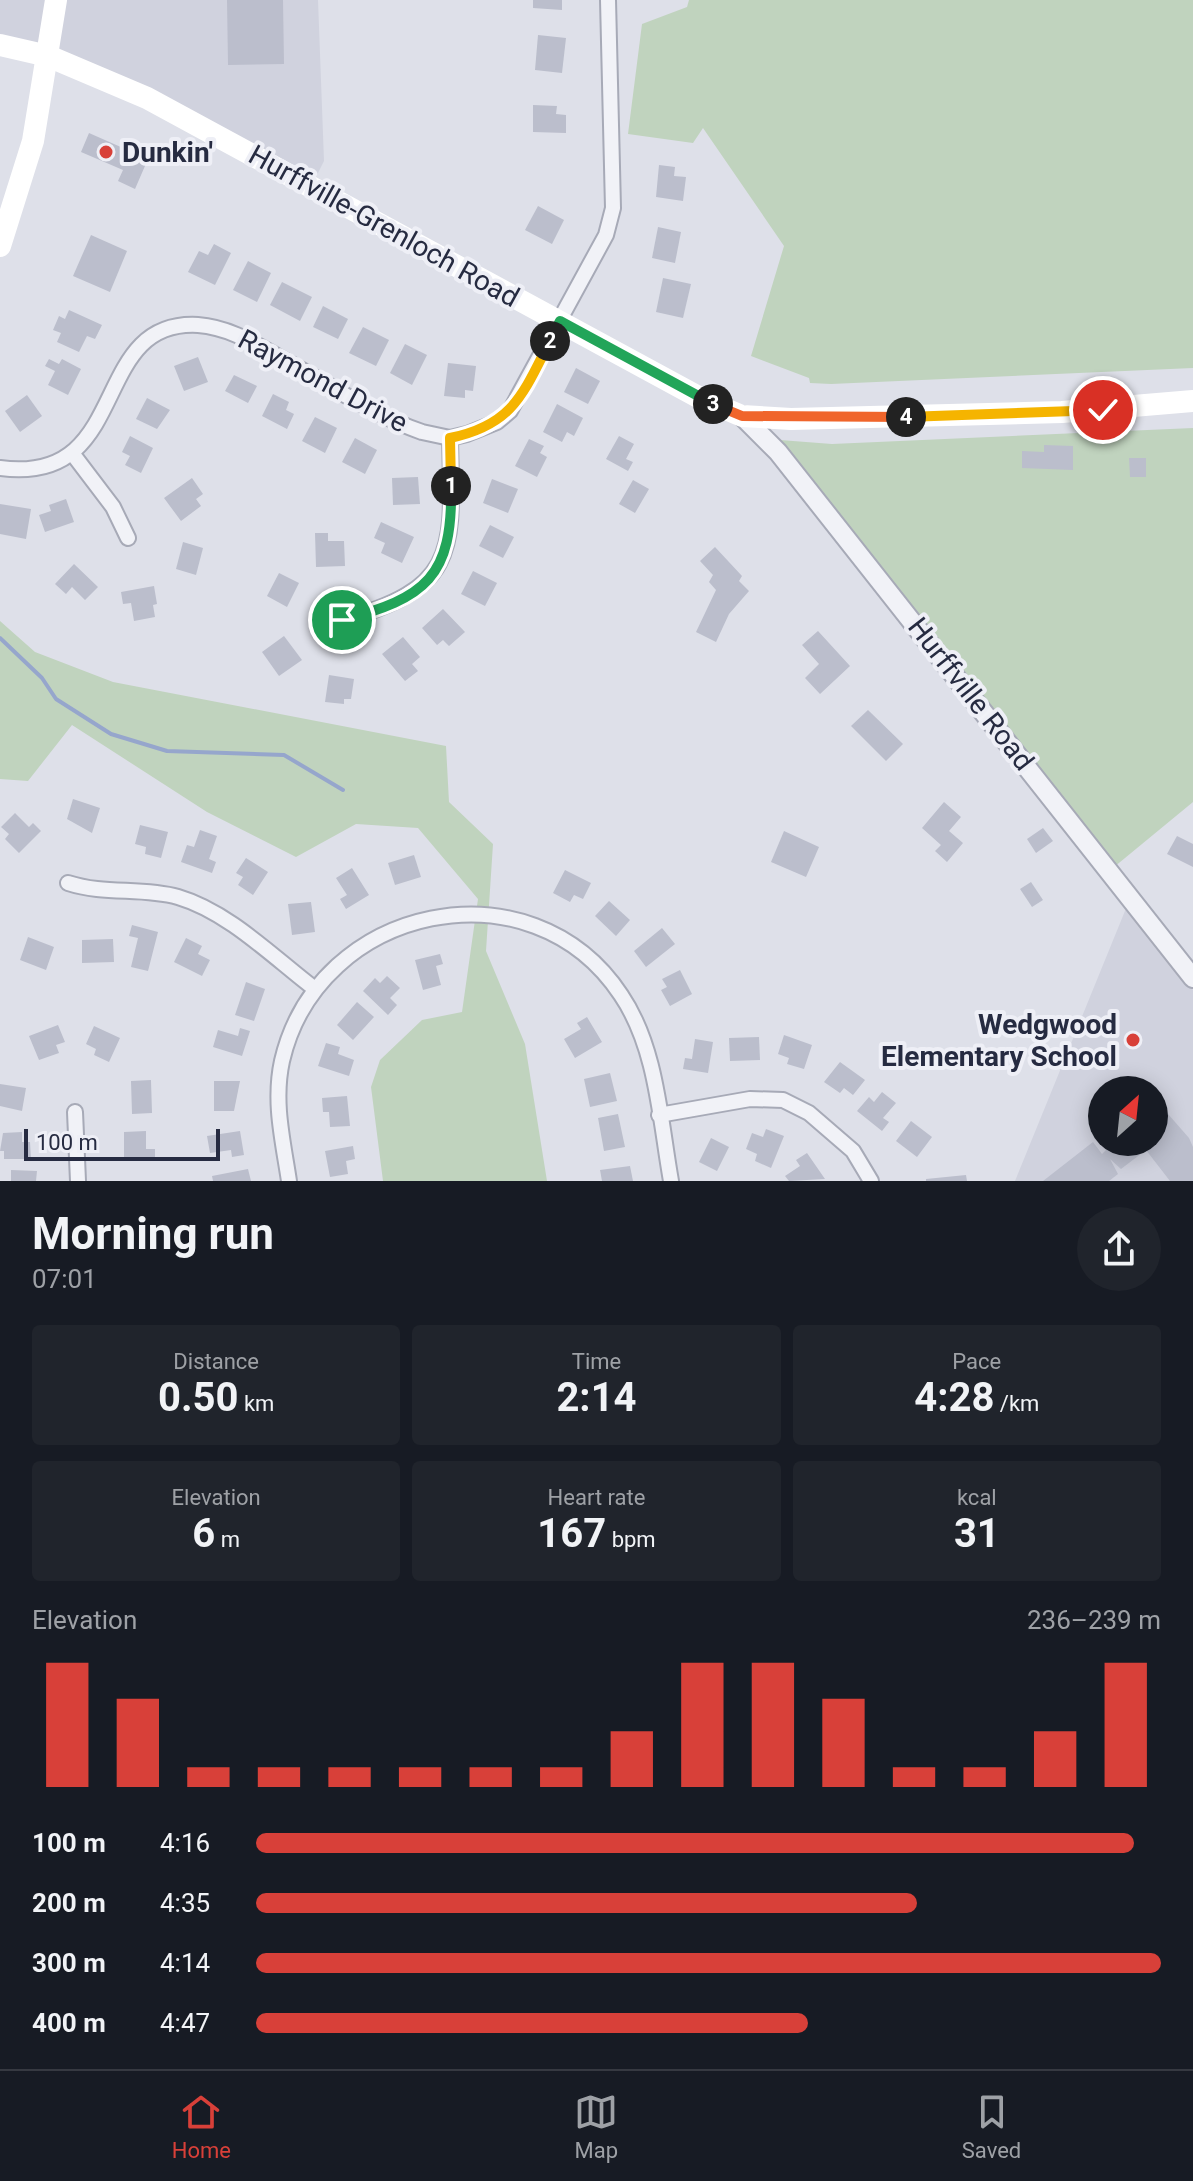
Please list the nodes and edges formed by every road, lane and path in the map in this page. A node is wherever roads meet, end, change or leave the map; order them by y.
1 (56, 0) edge
2 (608, 0) edge
3 (0, 45) edge
4 (48, 56) junction
5 (0, 246) edge
6 (560, 321) junction
7 (1193, 401) edge
8 (742, 416) junction
9 (450, 438) junction
10 (72, 453) junction
11 (0, 468) edge
12 (128, 538) dead end
13 (342, 620) dead end
14 (68, 883) dead end
15 (1193, 978) edge
16 (315, 989) junction
17 (75, 1112) dead end
18 (659, 1115) junction
19 (78, 1181) edge
20 (289, 1181) edge
21 (671, 1181) edge
22 (871, 1181) edge

1 - 4 main road
2 - 6 street
3 - 4 main road, Hurffville-Grenloch Road
4 - 5 main road
4 - 6 main road, Hurffville-Grenloch Road
6 - 8 main road, Hurffville-Grenloch Road
6 - 9 street
7 - 8 main road, Hurffville-Grenloch Road
8 - 15 street, Hurffville Road
9 - 10 street, Raymond Drive
9 - 13 street
10 - 11 street, Raymond Drive
10 - 12 street
14 - 16 street
16 - 18 street
16 - 20 street
17 - 19 street
18 - 21 street
18 - 22 street

